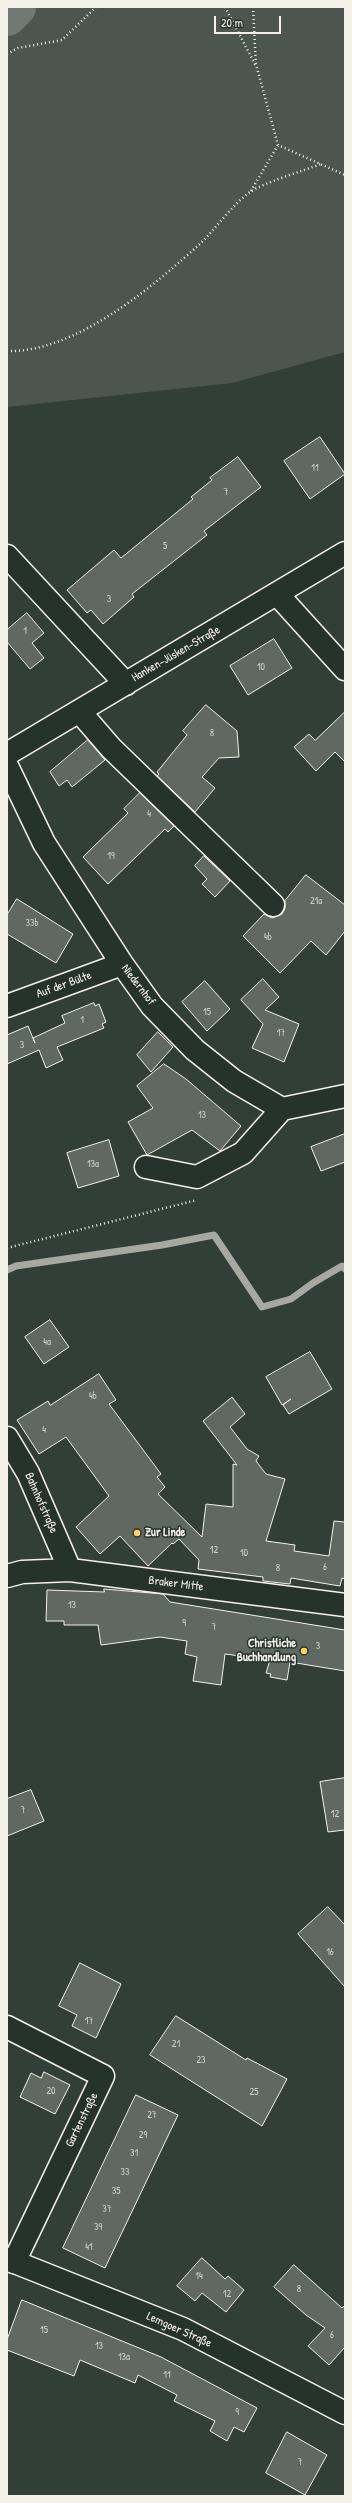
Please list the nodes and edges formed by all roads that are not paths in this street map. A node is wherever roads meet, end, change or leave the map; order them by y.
1 (345, 553) edge
2 (7, 556) edge
3 (278, 595) junction
4 (345, 669) edge
5 (126, 684) junction
6 (79, 711) junction
7 (7, 754) edge
8 (7, 766) edge
9 (273, 905) dead end
10 (122, 964) junction
11 (7, 1006) edge
12 (345, 1096) edge
13 (282, 1109) junction
14 (146, 1167) dead end
15 (7, 1438) edge
16 (70, 1570) junction
17 (7, 1576) edge
18 (345, 1605) edge
19 (7, 2027) edge
20 (11, 2261) edge
21 (344, 2410) edge

1 - 3 street, Hanken-Jüsken-Straße
2 - 5 street
3 - 4 street
3 - 5 street, Hanken-Jüsken-Straße
5 - 6 street, Hanken-Jüsken-Straße
6 - 7 street, Hanken-Jüsken-Straße
6 - 9 street
8 - 10 street, Niedernhof
10 - 11 street, Auf der Bülte
10 - 13 street, Niedernhof
12 - 13 street
13 - 14 street
15 - 16 street, Bahnhofstraße
16 - 17 street, Braker Mitte
16 - 18 street, Braker Mitte
19 - 20 street, Gartenstraße
20 - 21 street, Lemgoer Straße

